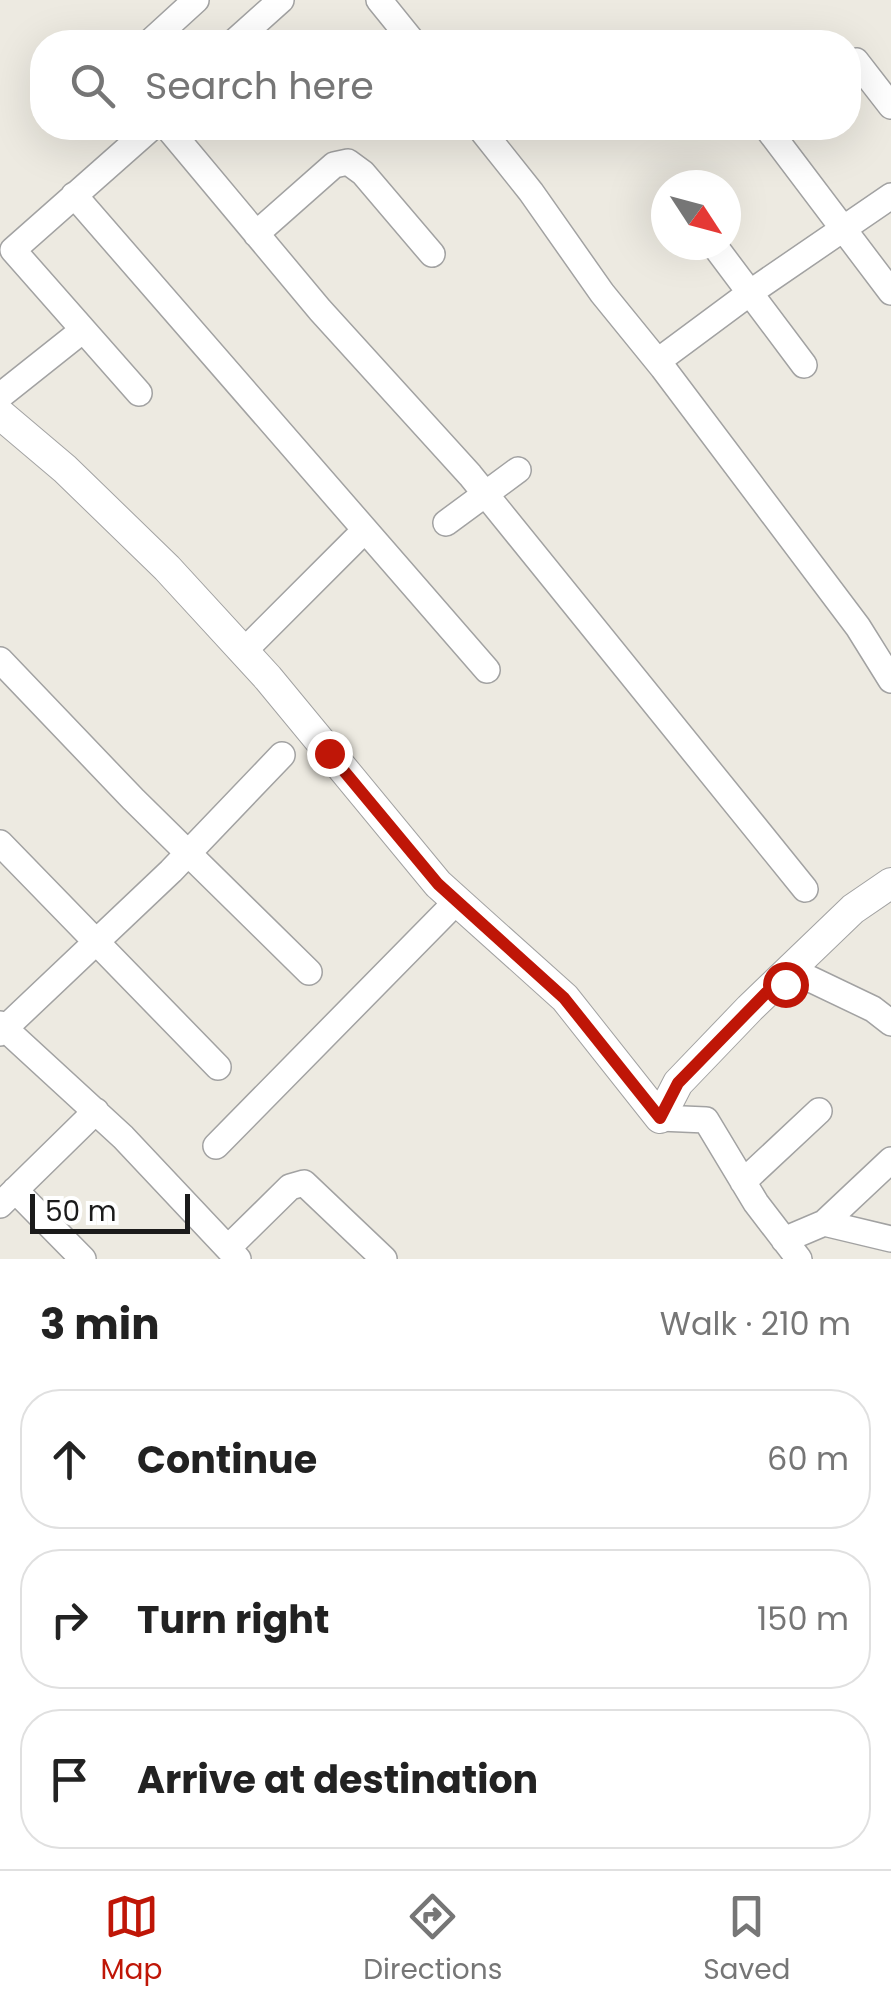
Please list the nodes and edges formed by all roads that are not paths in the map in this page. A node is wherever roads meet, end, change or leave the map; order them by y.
1 (196, 0) edge
2 (280, 0) edge
3 (380, 0) edge
4 (163, 30) edge
5 (247, 30) edge
6 (404, 30) edge
7 (861, 67) edge
8 (891, 106) edge
9 (137, 140) edge
10 (178, 140) edge
11 (490, 140) edge
12 (776, 140) edge
13 (74, 195) junction
14 (891, 196) edge
15 (844, 230) junction
16 (256, 234) junction
17 (432, 254) dead end
18 (726, 260) edge
19 (751, 292) junction
20 (891, 292) edge
21 (83, 330) junction
22 (658, 361) junction
23 (804, 365) dead end
24 (140, 393) dead end
25 (0, 396) edge
26 (0, 414) edge
27 (518, 470) dead end
28 (485, 494) junction
29 (446, 523) dead end
30 (358, 537) dead end
31 (244, 652) junction
32 (0, 660) edge
33 (487, 670) dead end
34 (891, 680) edge
35 (282, 755) dead end
36 (0, 843) edge
37 (188, 853) junction
38 (891, 884) edge
39 (805, 890) dead end
40 (457, 901) junction
41 (96, 942) junction
42 (309, 972) dead end
43 (766, 993) junction
44 (891, 1023) edge
45 (2, 1029) edge
46 (218, 1066) dead end
47 (96, 1111) junction
48 (819, 1111) dead end
49 (660, 1118) junction
50 (216, 1146) dead end
51 (891, 1160) edge
52 (743, 1182) junction
53 (7, 1198) edge
54 (824, 1223) junction
55 (891, 1239) edge
56 (791, 1250) edge
57 (233, 1254) edge
58 (83, 1259) edge
59 (384, 1259) edge

1 - 4 street
2 - 5 street
3 - 6 street
7 - 8 street
9 - 13 street
10 - 16 street
11 - 22 street
12 - 15 street
13 - 21 street
13 - 33 street
14 - 15 street
15 - 19 street
15 - 20 street
16 - 17 street
16 - 28 street
18 - 19 street
19 - 22 street
19 - 23 street
21 - 24 street
21 - 25 street
22 - 34 street
26 - 31 street
27 - 28 street
28 - 29 street
28 - 39 street
30 - 31 street
31 - 40 street
32 - 37 street
35 - 37 street
36 - 41 street
37 - 41 street
37 - 42 street
38 - 43 street
40 - 49 street
40 - 50 street
41 - 45 street
41 - 46 street
43 - 44 street
43 - 49 street
45 - 47 street
47 - 53 street
47 - 57 street
48 - 52 street
49 - 52 street
51 - 54 street
52 - 56 street
53 - 58 street
54 - 55 street
54 - 56 street
57 - 59 street

